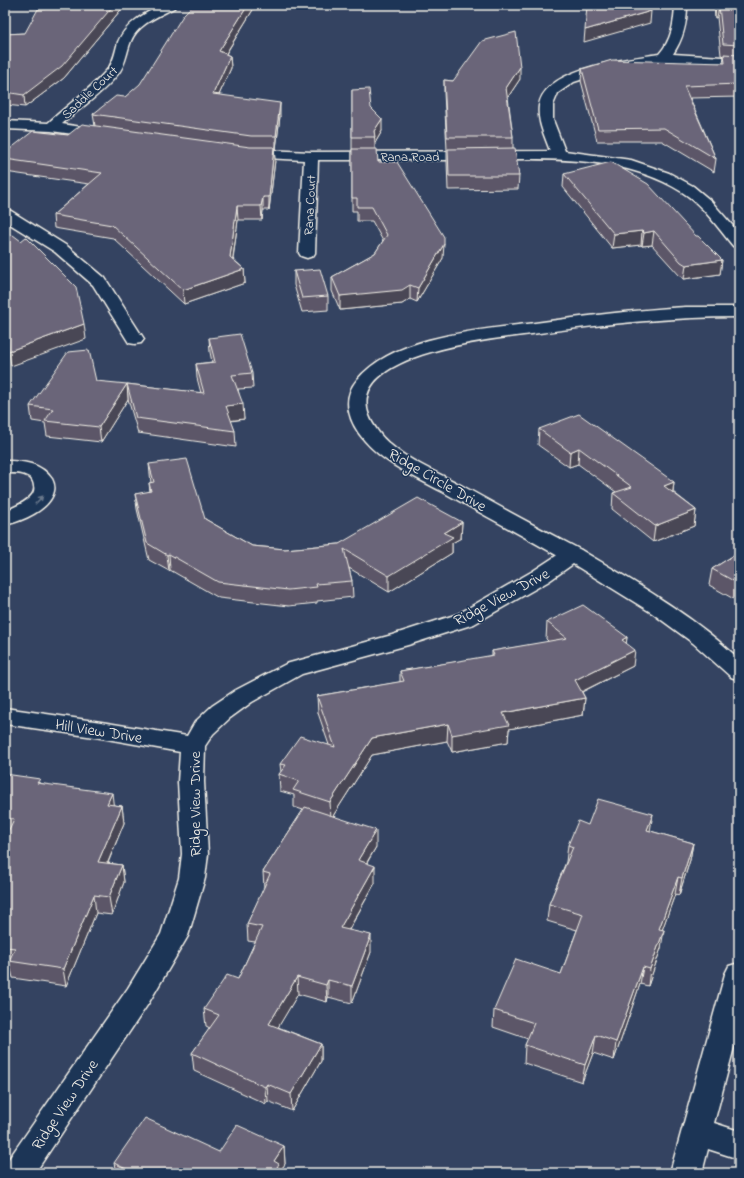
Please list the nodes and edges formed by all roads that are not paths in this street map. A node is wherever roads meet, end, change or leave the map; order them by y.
1 (170, 5) edge
2 (681, 5) edge
3 (663, 57) junction
4 (739, 62) edge
5 (5, 125) edge
6 (51, 127) junction
7 (120, 136) edge
8 (228, 151) edge
9 (559, 155) junction
10 (311, 156) junction
11 (5, 214) edge
12 (739, 243) edge
13 (307, 253) dead end
14 (739, 312) edge
15 (135, 339) dead end
16 (5, 467) edge
17 (5, 519) edge
18 (573, 555) junction
19 (739, 672) edge
20 (5, 716) edge
21 (193, 746) junction
22 (739, 974) edge
23 (696, 1131) junction
24 (739, 1145) edge
25 (17, 1173) edge
26 (686, 1173) edge

1 - 6 street, Saddle Court
2 - 3 street
3 - 4 street
3 - 9 street
5 - 6 street
6 - 7 street
8 - 10 street, Rana Road
9 - 10 street, Rana Road
9 - 12 street, Rana Road
10 - 13 street, Rana Court
11 - 15 street
14 - 18 street, Ridge Circle Drive
17 -> 16 street
18 - 19 street, Ridge Circle Drive
18 - 21 street, Ridge View Drive
20 - 21 street, Hill View Drive
21 - 25 street, Ridge View Drive
22 - 23 street
23 - 24 street
23 - 26 street

